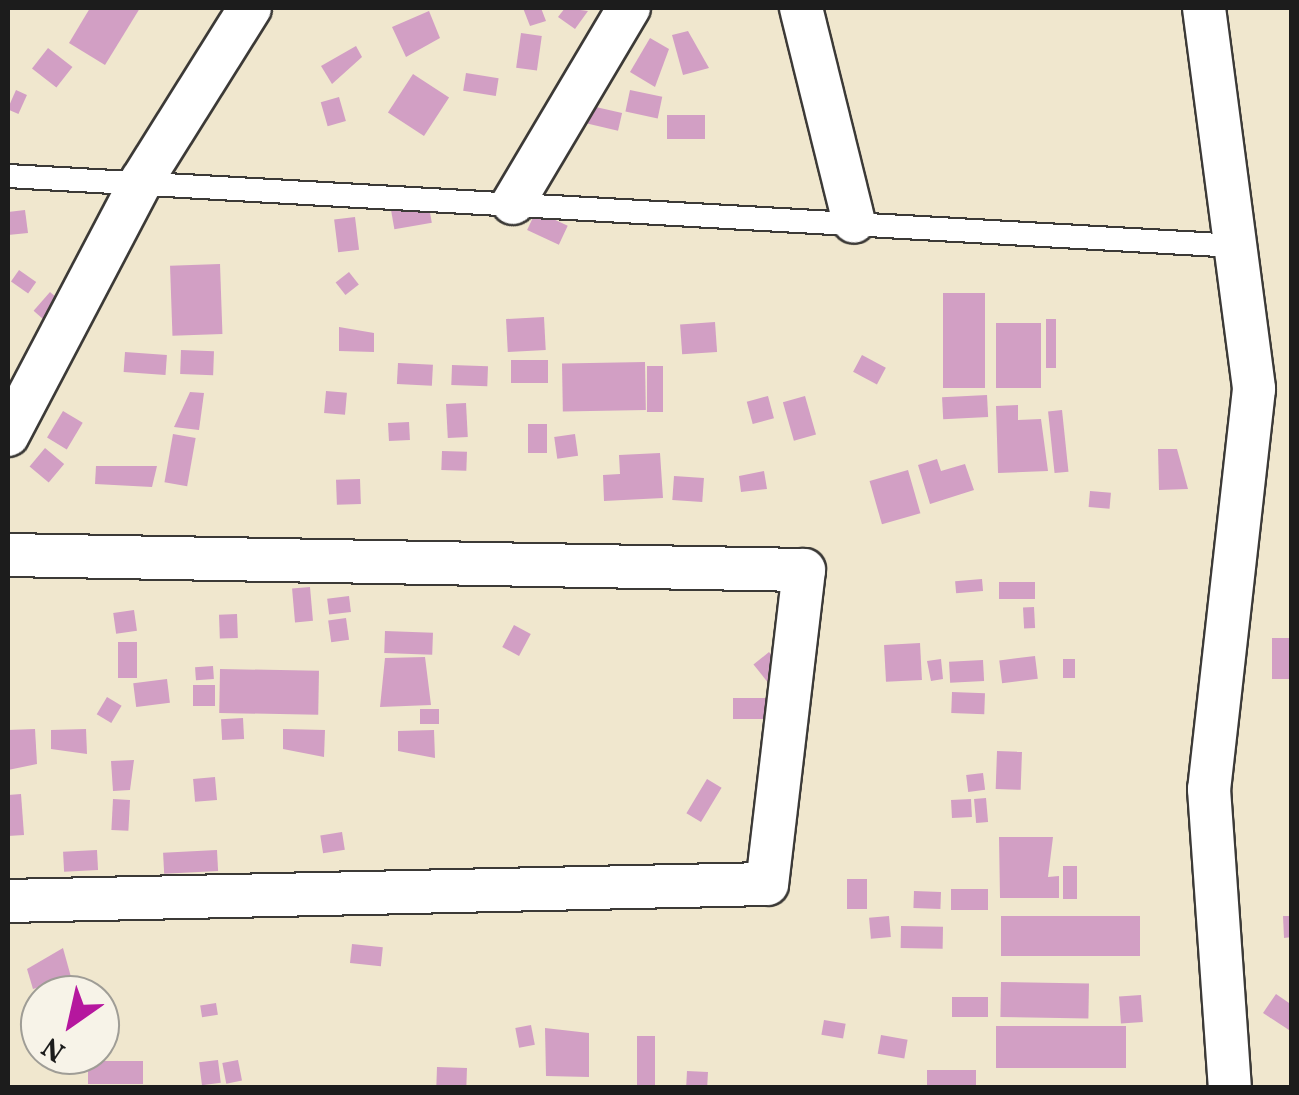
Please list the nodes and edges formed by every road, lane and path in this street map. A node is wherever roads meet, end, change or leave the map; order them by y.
1 (250, 8) edge
2 (629, 8) edge
3 (802, 8) edge
4 (1204, 8) edge
5 (8, 176) edge
6 (142, 180) junction
7 (513, 202) junction
8 (854, 222) junction
9 (1236, 246) junction
10 (8, 434) edge
11 (8, 555) edge
12 (8, 902) edge
13 (1230, 1088) edge

1 - 6 street
2 - 7 street
3 - 8 street
4 - 9 street
5 - 6 lane
6 - 7 lane
6 - 10 street
7 - 8 lane
8 - 9 lane
9 - 13 street
11 - 12 street

